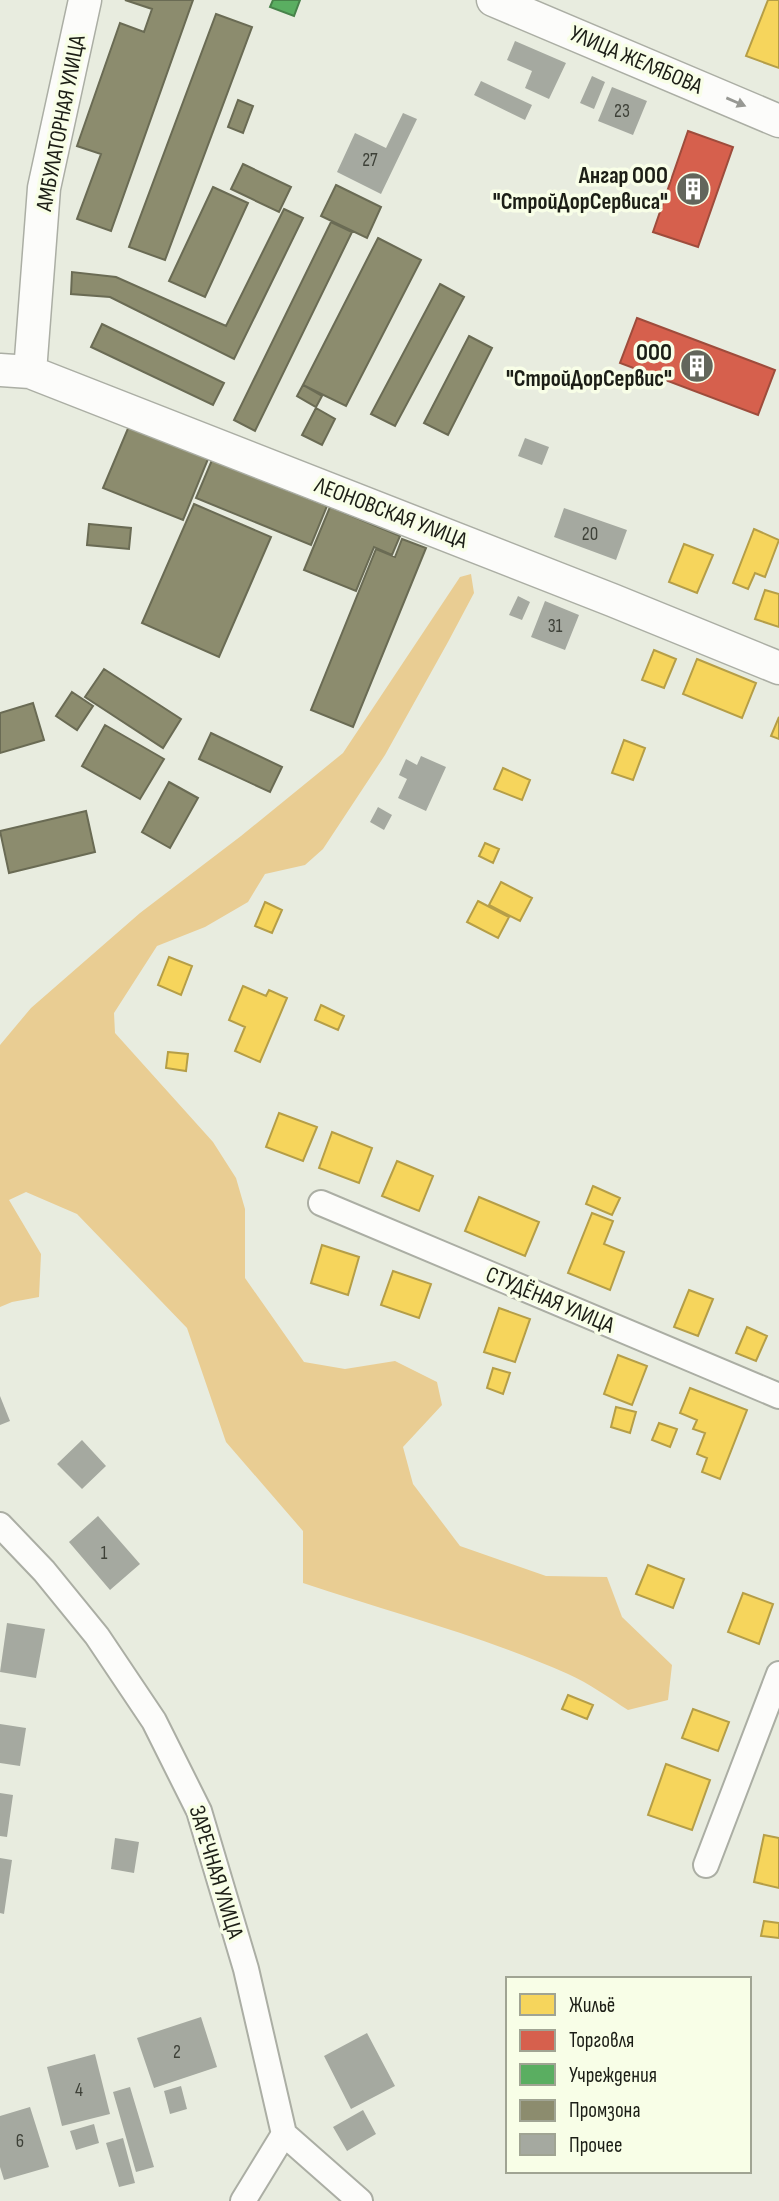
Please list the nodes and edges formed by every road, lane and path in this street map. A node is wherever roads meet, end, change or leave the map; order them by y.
1 (85, 0) edge
2 (493, 0) edge
3 (779, 121) edge
4 (15, 371) edge
5 (779, 668) edge
6 (321, 1203) dead end
7 (779, 1396) edge
8 (0, 1525) edge
9 (779, 1674) edge
10 (706, 1865) dead end
11 (284, 2134) junction
12 (243, 2201) edge
13 (360, 2201) edge

1 - 4 street, АМБУЛАТОРНАЯ УЛИЦА
2 -> 3 street, УЛИЦА ЖЕЛЯБОВА
4 - 5 street, ЛЕОНОВСКАЯ УЛИЦА
6 - 7 street, СТУДЁНАЯ УЛИЦА
8 - 11 street, ЗАРЕЧНАЯ УЛИЦА
9 - 10 street
11 - 12 street
11 - 13 street

